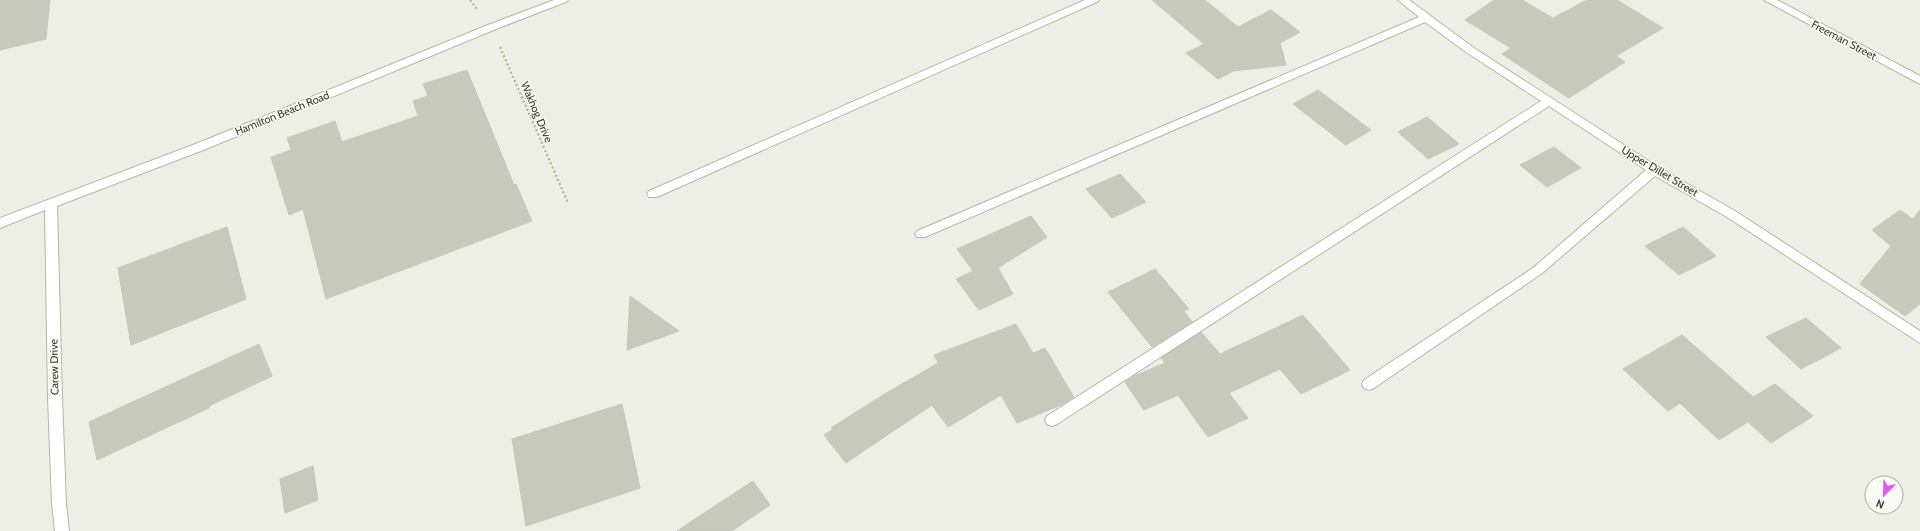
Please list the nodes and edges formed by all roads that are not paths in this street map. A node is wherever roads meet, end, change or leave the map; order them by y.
1 (563, 0) edge
2 (1094, 0) edge
3 (1403, 0) edge
4 (1769, 0) edge
5 (1427, 17) junction
6 (1920, 80) edge
7 (1549, 101) junction
8 (1654, 170) junction
9 (653, 194) dead end
10 (52, 203) junction
11 (0, 223) edge
12 (921, 234) dead end
13 (1920, 338) edge
14 (1369, 384) dead end
15 (1052, 420) dead end
16 (62, 531) edge

1 - 10 street, Hamilton Beach Road
2 - 9 street
3 - 5 street, Upper Dillet Street
4 - 6 street, Freeman Street
5 - 7 street, Upper Dillet Street
5 - 12 street
7 - 8 street, Upper Dillet Street
7 - 15 street
8 - 13 street, Upper Dillet Street
8 - 14 street
10 - 11 street, Hamilton Beach Road
10 - 16 street, Carew Drive

